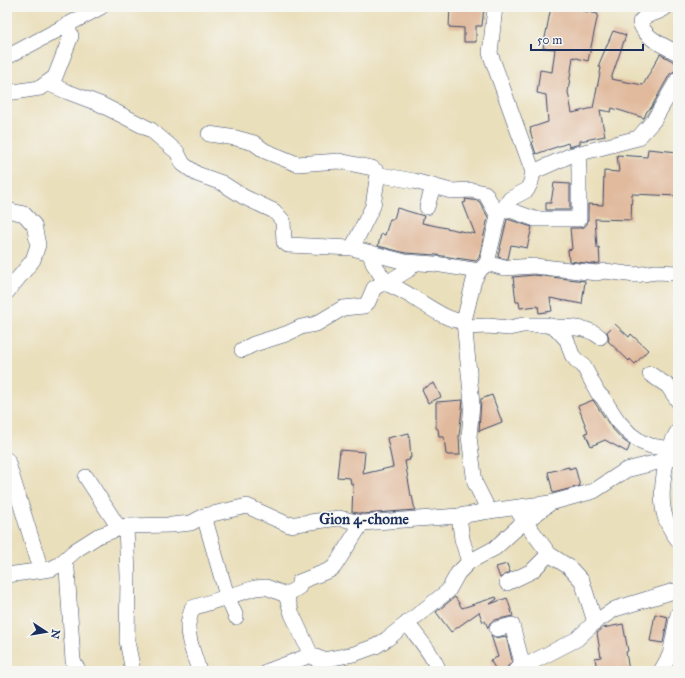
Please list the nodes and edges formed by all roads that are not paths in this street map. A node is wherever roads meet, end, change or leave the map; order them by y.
1 (101, 7) edge
2 (495, 7) edge
3 (666, 7) edge
4 (67, 25) junction
5 (678, 53) edge
6 (7, 57) edge
7 (678, 79) edge
8 (47, 83) junction
9 (7, 94) edge
10 (209, 134) dead end
11 (578, 154) junction
12 (533, 172) junction
13 (378, 173) junction
14 (433, 186) junction
15 (427, 207) dead end
16 (7, 210) edge
17 (502, 212) junction
18 (352, 248) junction
19 (370, 253) junction
20 (415, 263) junction
21 (483, 267) junction
22 (678, 273) edge
23 (384, 284) junction
24 (7, 292) edge
25 (465, 324) junction
26 (555, 327) junction
27 (600, 337) dead end
28 (242, 350) dead end
29 (650, 374) dead end
30 (678, 401) edge
31 (678, 432) edge
32 (671, 455) edge
33 (7, 460) edge
34 (86, 477) dead end
35 (550, 502) junction
36 (516, 508) junction
37 (489, 510) junction
38 (204, 516) junction
39 (459, 516) junction
40 (525, 521) junction
41 (362, 523) junction
42 (122, 527) junction
43 (678, 540) edge
44 (548, 554) junction
45 (469, 562) junction
46 (60, 564) junction
47 (41, 570) junction
48 (7, 575) edge
49 (507, 583) dead end
50 (678, 593) edge
51 (286, 595) junction
52 (227, 596) junction
53 (678, 614) edge
54 (236, 617) dead end
55 (595, 622) junction
56 (407, 623) junction
57 (497, 629) dead end
58 (311, 656) junction
59 (128, 670) edge
60 (518, 670) edge
61 (79, 671) edge
62 (199, 671) edge
63 (268, 671) edge
64 (326, 671) edge
65 (439, 671) edge
66 (661, 671) edge

1 - 4 street
2 - 12 street
3 - 5 street
4 - 6 street
4 - 8 street
7 - 11 street
8 - 9 street
8 - 18 street
10 - 13 street
11 - 12 street
11 - 17 street
12 - 17 street
13 - 14 street
13 - 18 street
14 - 15 street
14 - 17 street
16 - 24 street
17 - 21 street
18 - 19 street
19 - 20 street
19 - 23 street
20 - 21 street
20 - 23 street
21 - 22 street
21 - 25 street
23 - 25 street
23 - 28 street
25 - 26 street
25 - 37 street
26 - 27 street
26 - 32 street
29 - 30 street
31 - 32 street
32 - 35 street
32 - 43 street
33 - 47 street
34 - 42 street
35 - 36 street
35 - 40 street
36 - 37 street
36 - 40 street
37 - 39 street
38 - 41 street
38 - 42 street
38 - 52 street
39 - 41 street
39 - 45 street
40 - 44 street
40 - 45 street
41 - 51 street
42 - 46 street
42 - 59 street
44 - 49 street
44 - 55 street
45 - 56 street
46 - 47 street
46 - 61 street
47 - 48 street
50 - 55 street
51 - 52 street
51 - 58 street
52 - 54 street
52 - 62 street
53 - 66 street
55 - 60 street
56 - 58 street
56 - 65 street
57 - 60 street
58 - 63 street
58 - 64 street

